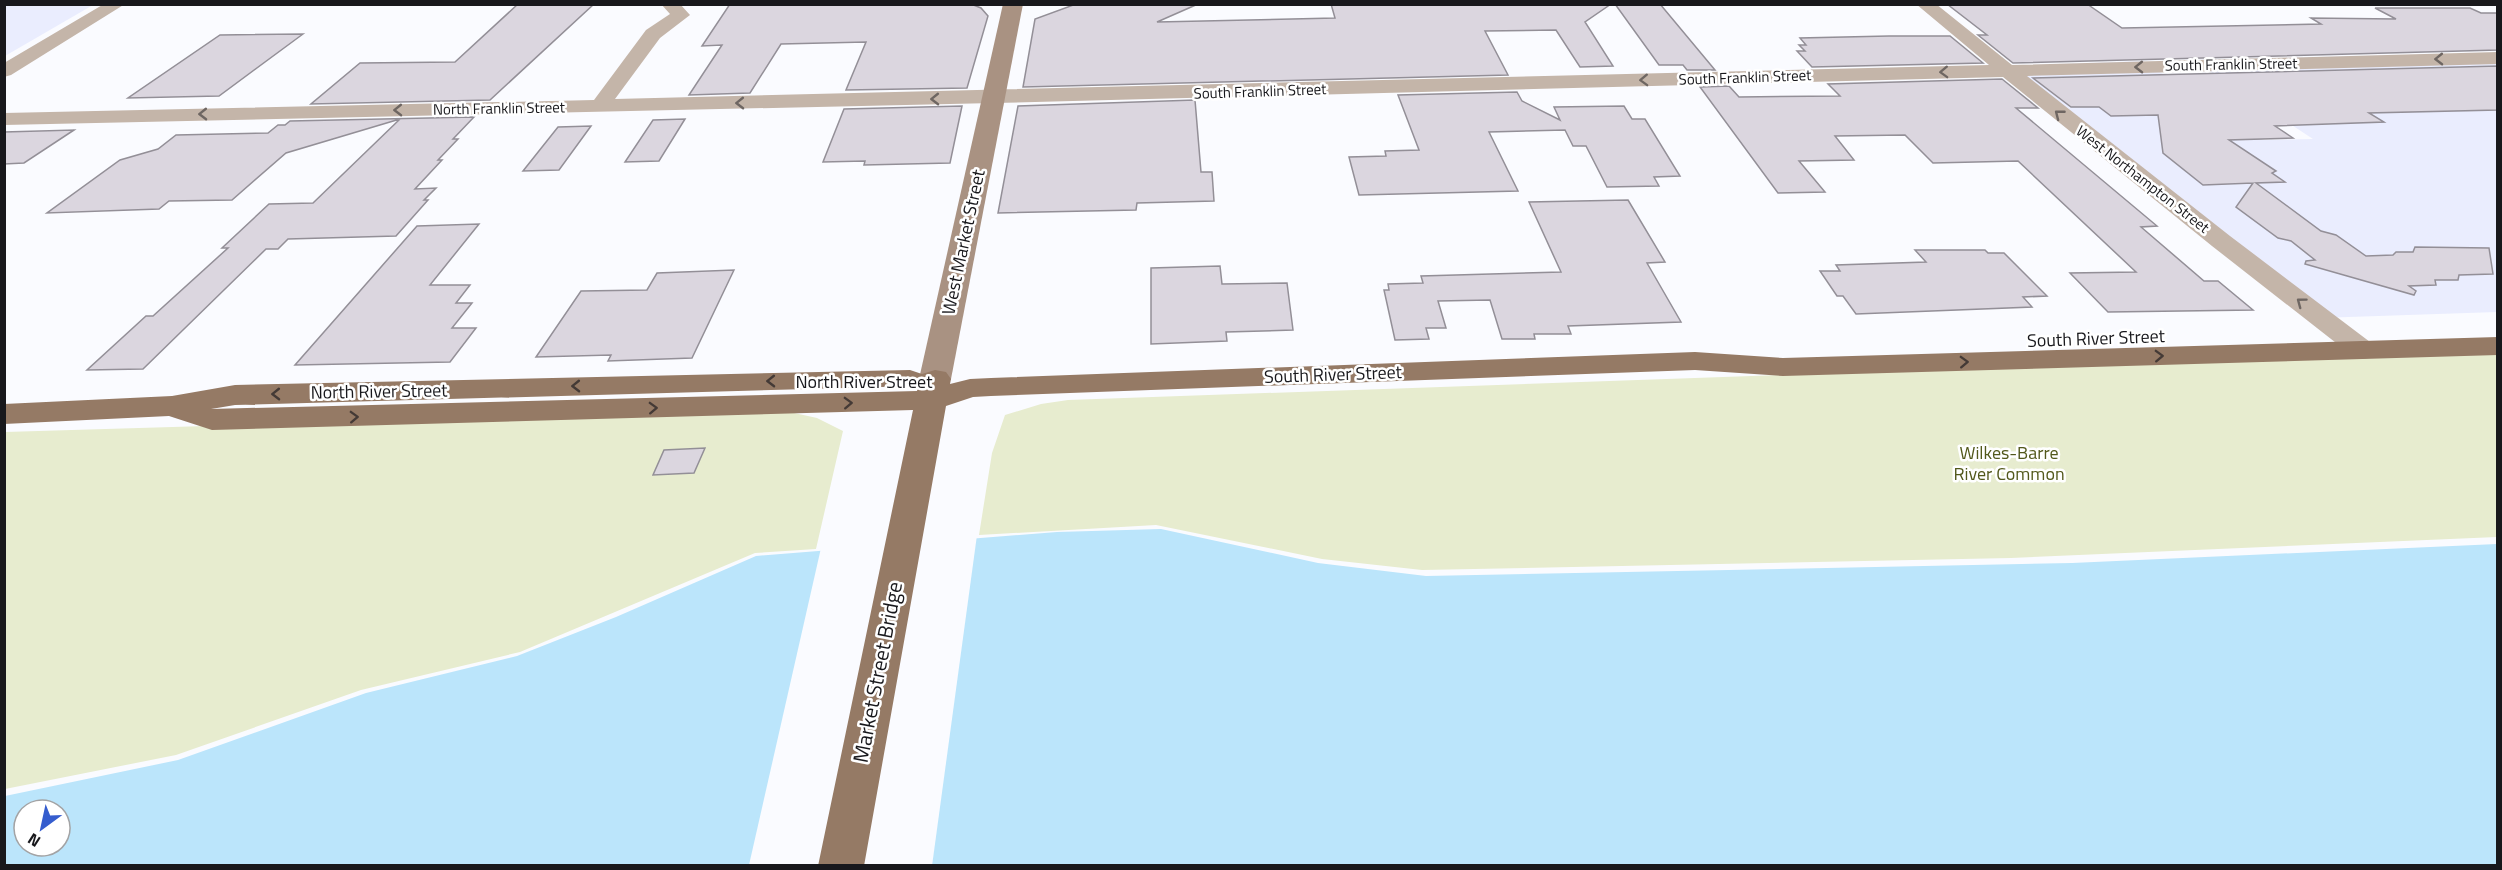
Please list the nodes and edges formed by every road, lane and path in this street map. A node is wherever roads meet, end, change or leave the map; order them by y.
1 (117, 4) edge
2 (1013, 4) edge
3 (1924, 4) edge
4 (675, 10) edge
5 (2498, 58) edge
6 (2004, 70) junction
7 (4, 71) edge
8 (993, 98) junction
9 (601, 105) junction
10 (4, 119) edge
11 (2498, 330) edge
12 (2339, 331) junction
13 (2498, 345) edge
14 (2364, 351) junction
15 (1695, 362) junction
16 (970, 388) joint
17 (933, 389) junction
18 (4, 414) edge
19 (914, 479) joint
20 (841, 866) edge

1 - 7 street
2 - 8 main road, West Market Street
3 - 6 street, West Northampton Street
4 - 9 street
5 -> 6 street, South Franklin Street
6 -> 8 street, South Franklin Street
12 -> 6 street, West Northampton Street
8 -> 9 street, North Franklin Street
8 - 17 main road, West Market Street
9 -> 10 street, North Franklin Street
11 - 12 main road, South River Street
12 - 14 street, West Northampton Street
12 - 15 main road, South River Street
13 - 14 main road, South River Street
15 -> 14 main road, South River Street
15 - 16 main road, South River Street
16 - 17 main road, North River Street
17 - 18 main road, North River Street
17 - 19 main road, West Market Street
19 - 20 main road, Market Street Bridge

